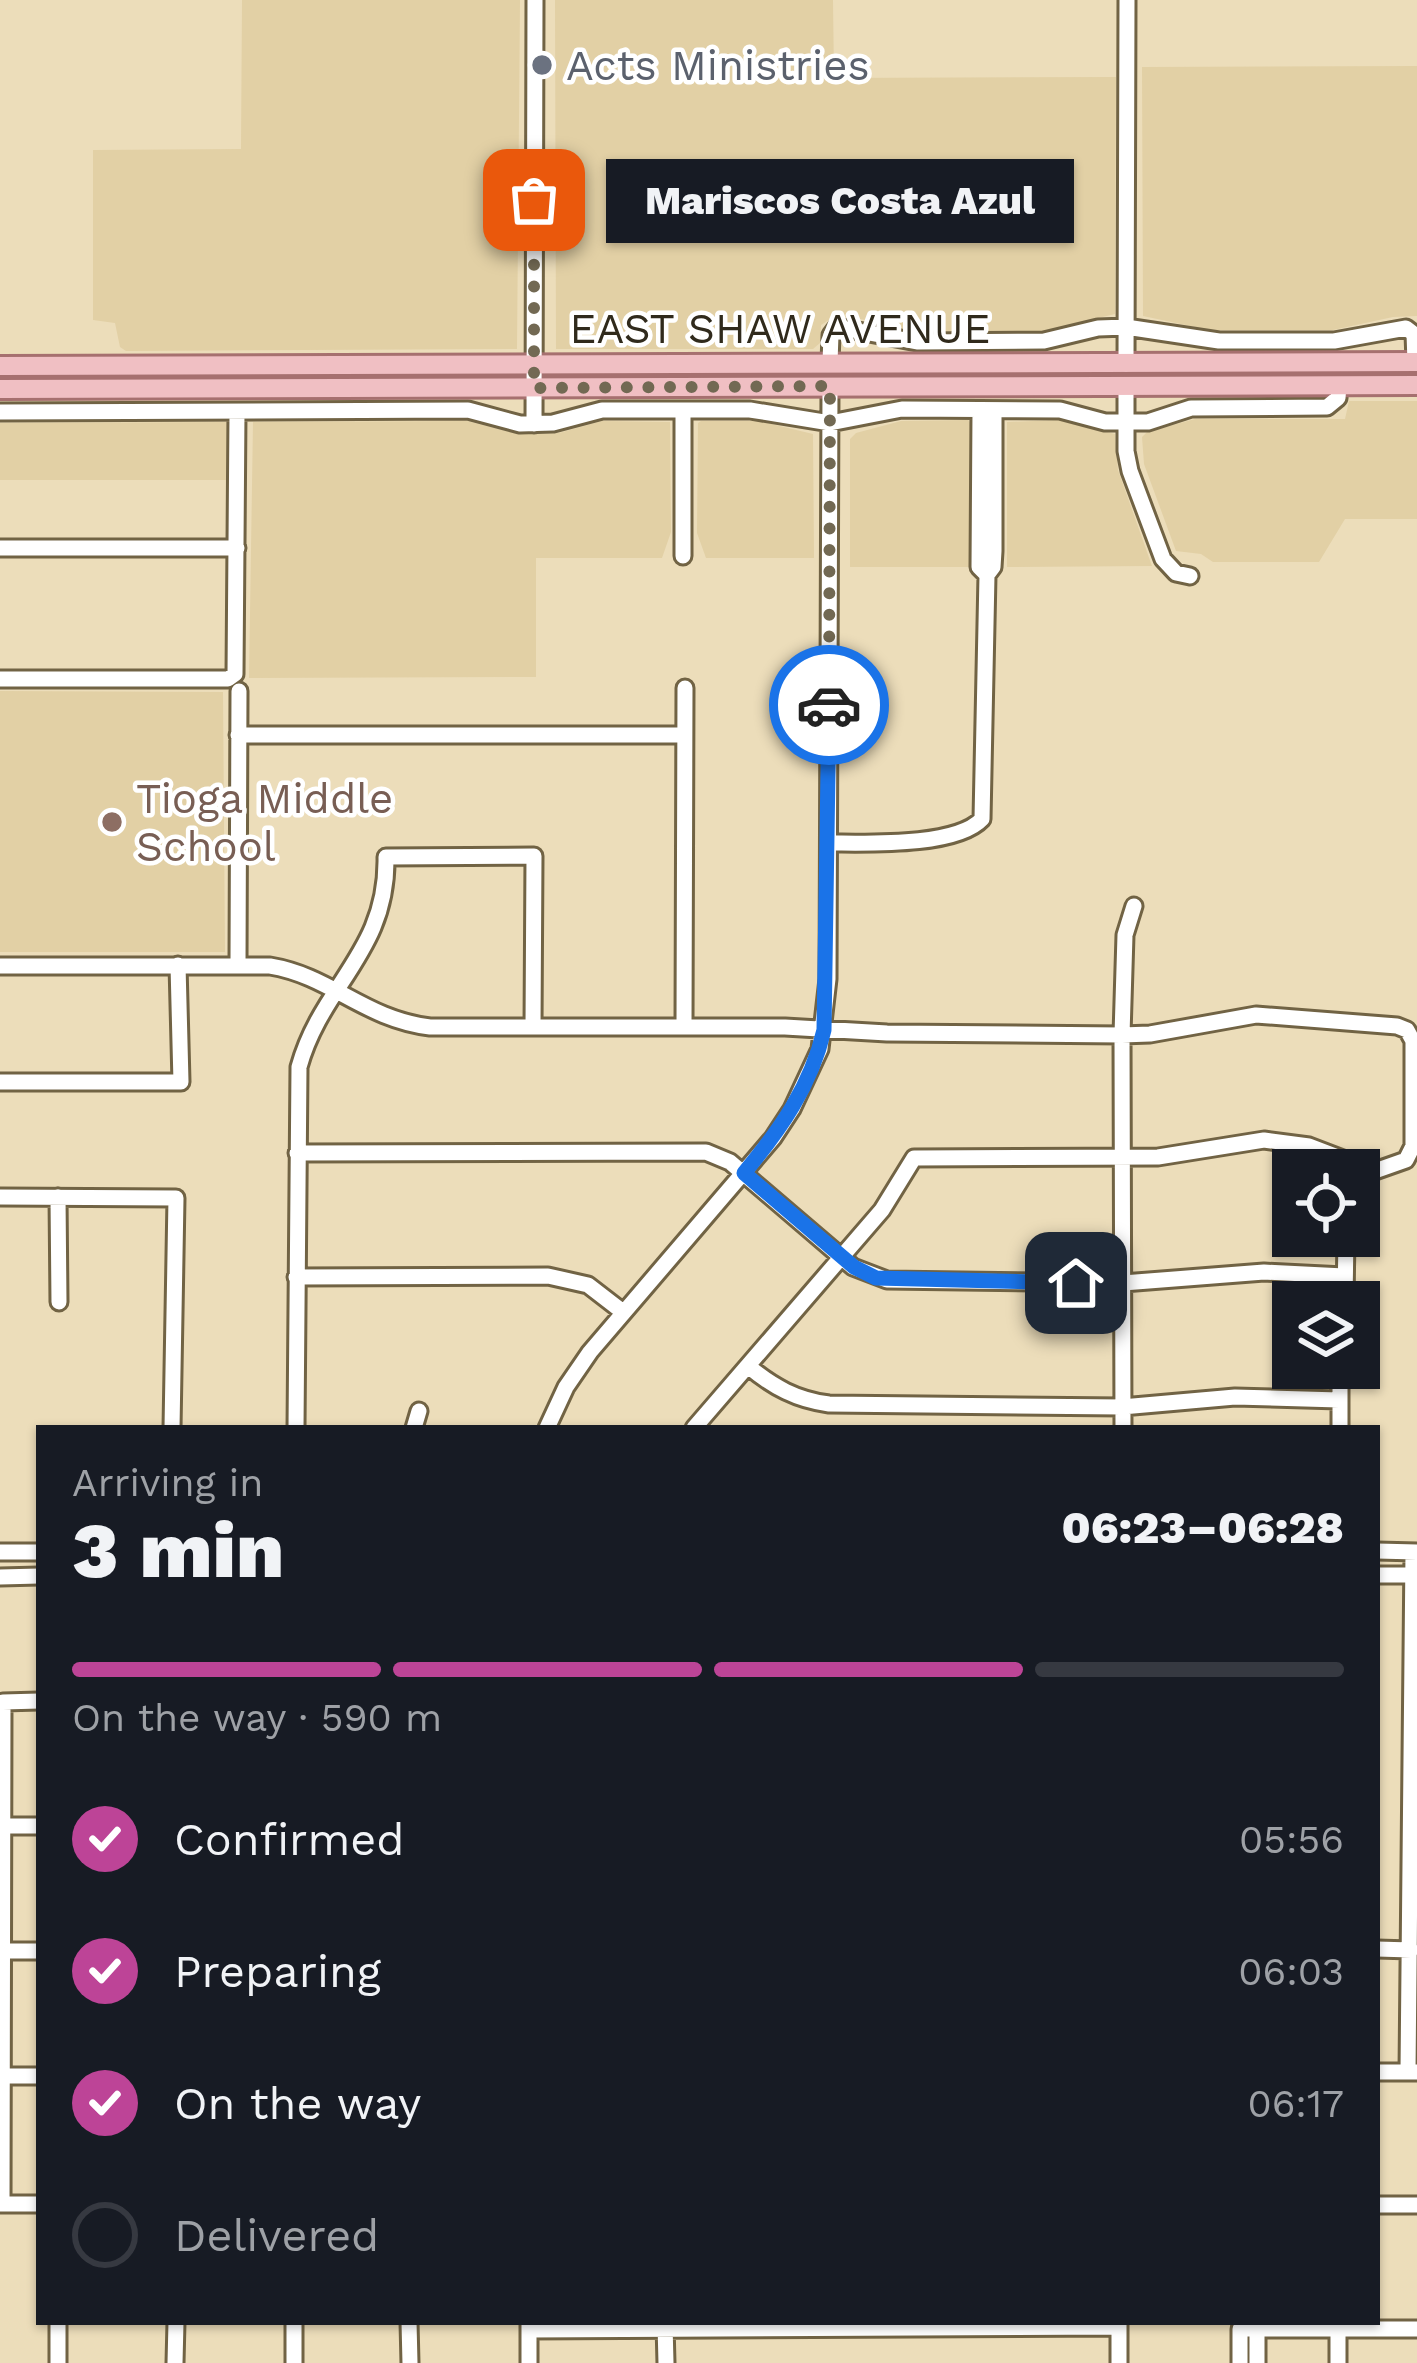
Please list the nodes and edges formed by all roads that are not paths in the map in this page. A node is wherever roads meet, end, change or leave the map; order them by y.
1 (535, 0) edge
2 (1127, 0) edge
3 (1126, 327) junction
4 (830, 362) junction
5 (1322, 362) junction
6 (1416, 362) edge
7 (1126, 364) junction
8 (534, 365) junction
9 (0, 366) edge
10 (1339, 385) junction
11 (830, 386) junction
12 (934, 386) junction
13 (1126, 386) junction
14 (1417, 386) edge
15 (0, 388) edge
16 (534, 388) junction
17 (682, 410) junction
18 (987, 410) junction
19 (0, 412) edge
20 (237, 412) junction
21 (1126, 422) junction
22 (830, 423) junction
23 (534, 424) junction
24 (0, 548) edge
25 (237, 548) junction
26 (682, 556) dead end
27 (1190, 576) dead end
28 (0, 679) edge
29 (685, 688) dead end
30 (238, 691) dead end
31 (238, 735) junction
32 (682, 735) junction
33 (829, 843) junction
34 (1134, 906) dead end
35 (0, 965) edge
36 (178, 965) junction
37 (238, 965) junction
38 (337, 991) junction
39 (684, 1026) junction
40 (533, 1027) junction
41 (824, 1030) junction
42 (1122, 1035) junction
43 (0, 1082) edge
44 (1318, 1149) edge
45 (297, 1153) junction
46 (1122, 1158) junction
47 (1380, 1168) edge
48 (744, 1173) junction
49 (0, 1197) edge
50 (58, 1197) junction
51 (842, 1257) junction
52 (1345, 1257) edge
53 (1345, 1276) junction
54 (296, 1277) junction
55 (1345, 1281) edge
56 (1123, 1283) junction
57 (59, 1302) dead end
58 (623, 1312) junction
59 (748, 1366) junction
60 (1339, 1389) edge
61 (1339, 1400) junction
62 (1122, 1407) junction
63 (172, 1425) edge
64 (296, 1425) edge
65 (549, 1425) edge
66 (697, 1425) edge
67 (1123, 1425) edge
68 (1340, 1425) edge
69 (1380, 1551) edge
70 (0, 1552) edge
71 (36, 1552) edge
72 (1415, 1552) edge
73 (1380, 1575) edge
74 (1413, 1575) junction
75 (0, 1576) edge
76 (36, 1576) edge
77 (36, 1701) edge
78 (2, 1702) edge
79 (3, 1826) junction
80 (36, 1826) edge
81 (2, 1881) edge
82 (1380, 1949) edge
83 (1412, 1950) junction
84 (3, 1951) junction
85 (36, 1951) edge
86 (1380, 2072) edge
87 (1412, 2072) edge
88 (3, 2076) junction
89 (36, 2076) edge
90 (1, 2204) edge
91 (36, 2204) edge
92 (1380, 2205) edge
93 (1417, 2205) edge
94 (58, 2325) edge
95 (176, 2325) edge
96 (294, 2325) edge
97 (410, 2325) edge
98 (665, 2325) edge
99 (1119, 2325) edge
100 (530, 2326) edge
101 (1248, 2329) junction
102 (1337, 2329) junction
103 (1417, 2329) edge
104 (58, 2363) edge
105 (176, 2363) edge
106 (294, 2363) edge
107 (410, 2363) edge
108 (529, 2363) edge
109 (666, 2363) edge
110 (1119, 2363) edge
111 (1240, 2363) edge
112 (1257, 2363) edge
113 (1338, 2363) edge

1 - 8 street
2 - 3 street
3 - 4 street
3 - 6 street
3 - 7 street
4 - 7 main road, EAST SHAW AVENUE
4 - 8 main road, EAST SHAW AVENUE
5 - 6 main road, EAST SHAW AVENUE
5 - 7 main road, EAST SHAW AVENUE
5 - 13 main road
7 - 12 main road
8 - 9 main road, EAST SHAW AVENUE
8 - 16 street
10 - 13 main road, EAST SHAW AVENUE
10 - 14 main road, EAST SHAW AVENUE
10 - 21 street
11 - 12 main road, EAST SHAW AVENUE
11 - 16 main road, EAST SHAW AVENUE
11 - 22 street
12 - 13 main road, EAST SHAW AVENUE
13 - 21 street
15 - 16 main road, EAST SHAW AVENUE
16 - 23 street
17 - 22 street
17 - 23 street
17 - 26 street
18 - 21 street
18 - 22 street
18 - 33 street
19 - 20 street
20 - 23 street
20 - 25 street
21 - 27 street
22 - 33 street
24 - 25 street
25 - 28 street
29 - 32 street
30 - 31 street
31 - 32 street
31 - 37 street
32 - 39 street
33 - 41 street
34 - 42 street
35 - 36 street
36 - 37 street
36 - 43 street
37 - 38 street
38 - 40 street
38 - 40 street
38 - 45 street
39 - 40 street
39 - 41 street
41 - 42 street
41 - 48 street
42 - 46 street
42 - 47 street
44 - 46 street
45 - 48 street
45 - 54 street
46 - 51 street
46 - 56 street
48 - 51 street
48 - 58 street
49 - 50 street
50 - 57 street
50 - 63 street
51 - 56 street
51 - 59 street
52 - 53 street
53 - 55 street
53 - 56 street
54 - 58 street
54 - 64 street
56 - 62 street
58 - 65 street
59 - 62 street
59 - 66 street
60 - 61 street
61 - 62 street
61 - 68 street
62 - 67 street
69 - 72 street
70 - 71 street
72 - 74 street
73 - 74 street
74 - 83 street
75 - 76 street
77 - 78 street
78 - 79 street
79 - 80 street
79 - 81 street
81 - 84 street
82 - 83 street
83 - 87 street
84 - 85 street
84 - 88 street
86 - 87 street
88 - 89 street
88 - 90 street
90 - 91 street
92 - 93 street
94 - 104 street
95 - 105 street
96 - 106 street
97 - 107 street
98 - 99 street
98 - 100 street
98 - 109 street
99 - 110 street
100 - 108 street
101 - 102 street
101 - 111 street
101 - 112 street
102 - 103 street
102 - 113 street

